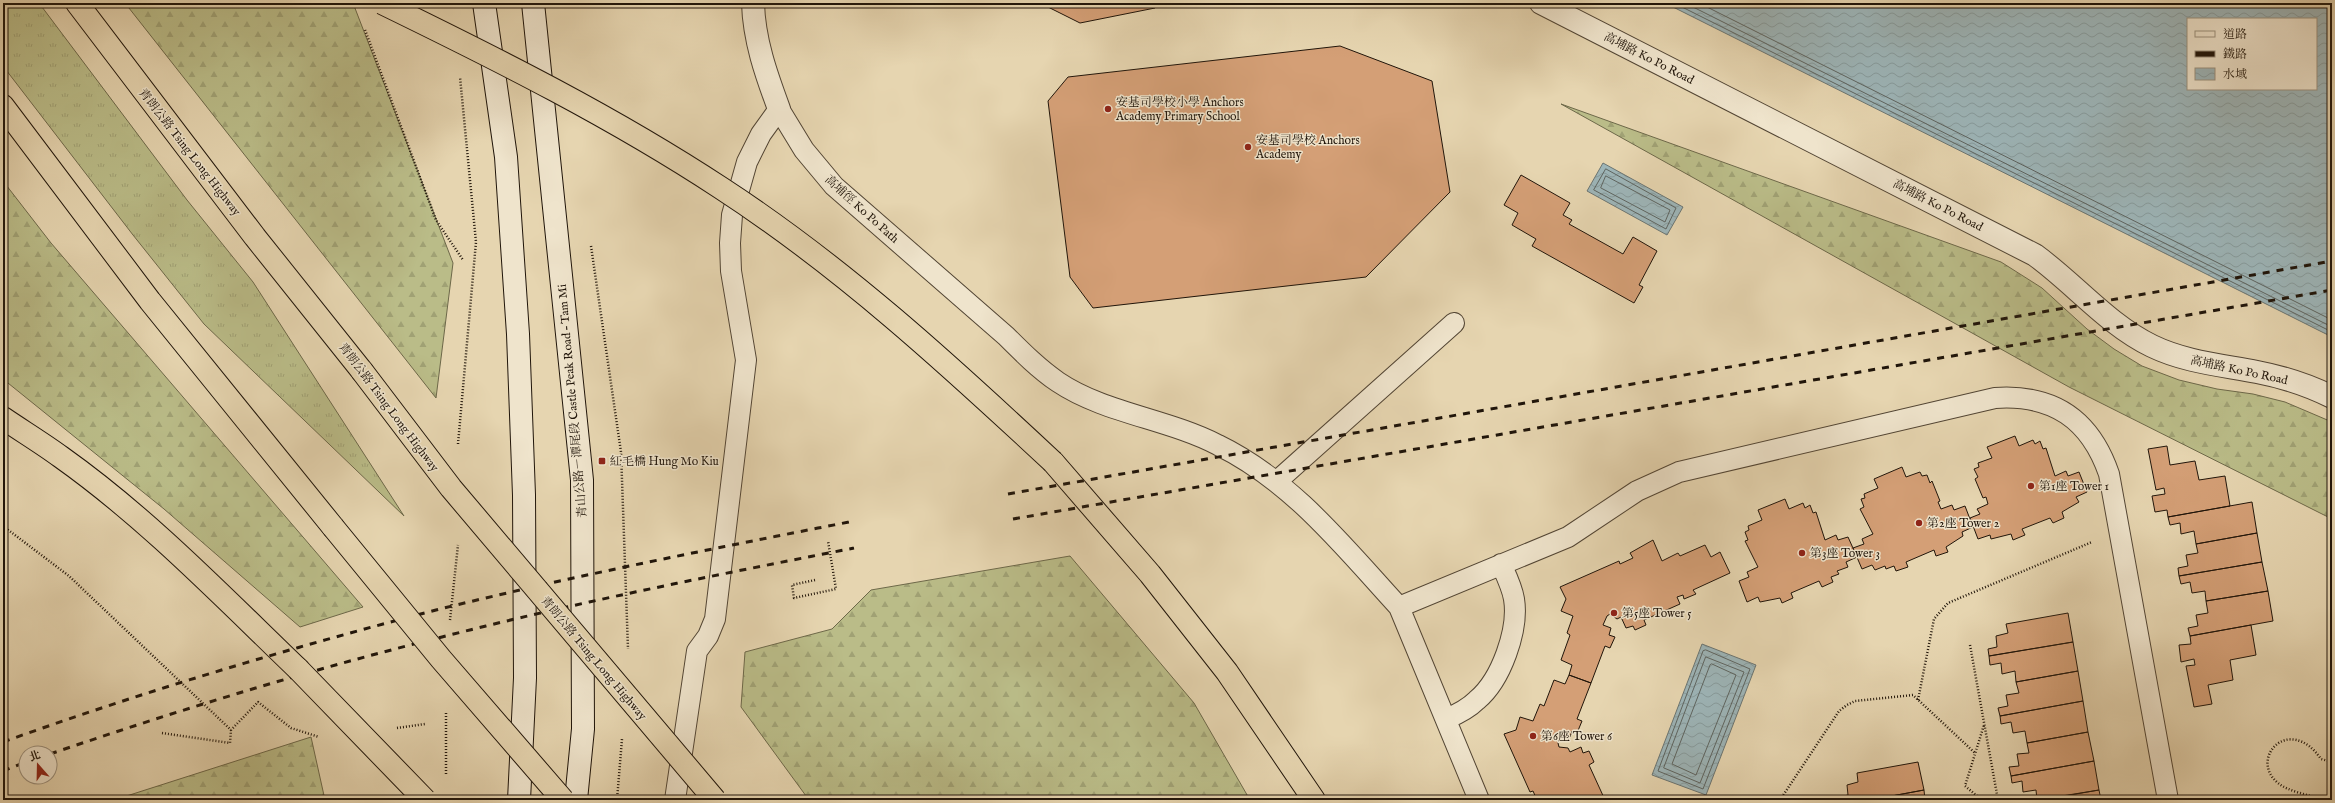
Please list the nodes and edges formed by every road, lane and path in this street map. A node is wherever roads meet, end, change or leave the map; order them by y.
1 (76, 3) edge
2 (382, 3) edge
3 (484, 3) edge
4 (533, 3) edge
5 (753, 3) edge
6 (1541, 3) edge
7 (364, 25) dead end
8 (459, 72) dead end
9 (3, 106) edge
10 (779, 108) junction
11 (463, 260) dead end
12 (1454, 323) dead end
13 (2332, 397) edge
14 (3, 418) edge
15 (458, 450) dead end
16 (1276, 482) junction
17 (3, 526) edge
18 (458, 537) dead end
19 (828, 541) dead end
20 (2094, 549) dead end
21 (1501, 564) junction
22 (815, 580) dead end
23 (1399, 607) junction
24 (449, 627) dead end
25 (1970, 645) dead end
26 (1918, 700) junction
27 (446, 705) dead end
28 (1446, 719) junction
29 (2332, 722) edge
30 (425, 724) dead end
31 (1984, 724) junction
32 (2332, 725) edge
33 (394, 728) dead end
34 (231, 730) junction
35 (162, 733) dead end
36 (326, 737) dead end
37 (1976, 753) junction
38 (2332, 762) edge
39 (446, 784) dead end
40 (425, 800) edge
41 (519, 800) edge
42 (563, 800) edge
43 (576, 800) edge
44 (675, 800) edge
45 (715, 800) edge
46 (1314, 800) edge
47 (1479, 800) edge
48 (1780, 800) edge
49 (1982, 800) edge
50 (1998, 800) edge
51 (2168, 800) edge
52 (2324, 800) edge

1 - 45 highway, 青朗公路 Tsing Long Highway, bridge
2 - 46 highway, bridge
3 - 41 main road
4 - 43 main road, 青山公路－潭尾段 Castle Peak Road – Tam Mi
5 - 10 main road, 高埔徑 Ko Po Path
6 - 13 main road, 高埔路 Ko Po Road
7 - 11 path
8 - 15 path
9 - 42 highway, bridge
10 - 16 lane, 高埔徑 Ko Po Path
10 - 44 lane
12 - 16 lane
14 - 40 highway, bridge
16 - 23 lane, 高埔徑 Ko Po Path
17 - 34 path
18 - 24 path
19 - 22 path
20 - 26 path
21 - 23 lane
21 - 28 lane
21 - 51 lane
23 - 28 lane, 高埔徑 Ko Po Path
25 - 31 path
26 - 37 path
26 - 48 path
27 - 39 path
28 - 47 lane, 高埔徑 Ko Po Path
29 - 32 path
30 - 33 path
31 - 37 path
31 - 50 path
34 - 35 path
34 - 36 path
37 - 49 path
38 - 52 path

